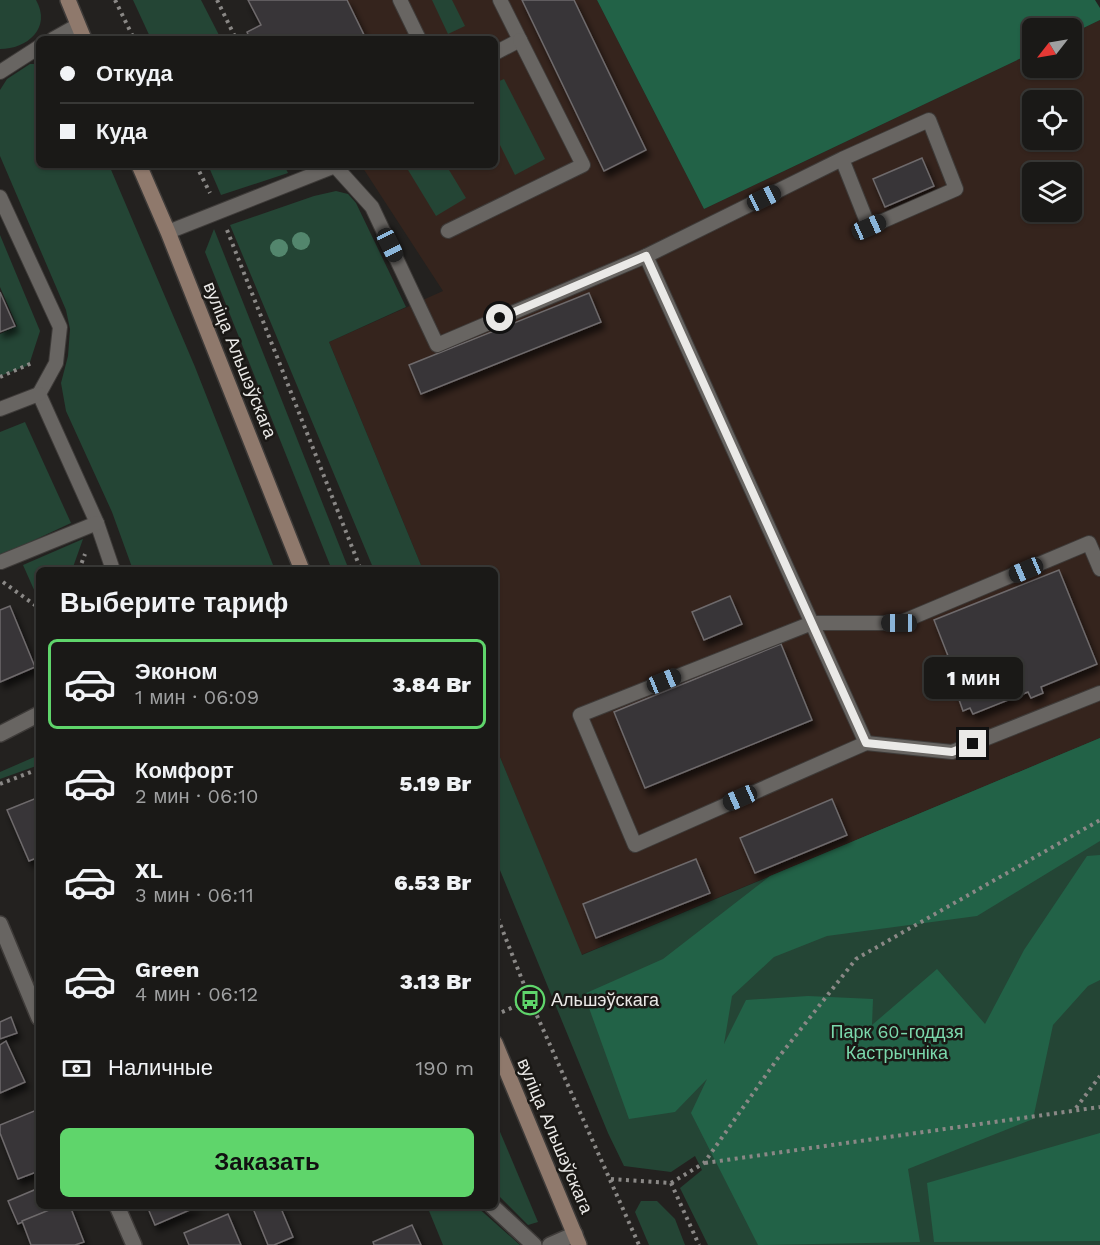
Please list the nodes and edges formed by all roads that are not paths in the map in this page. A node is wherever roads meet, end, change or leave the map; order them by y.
1 (68, 0) edge
2 (400, 0) edge
3 (500, 0) edge
4 (81, 32) edge
5 (65, 36) edge
6 (418, 36) edge
7 (520, 40) junction
8 (36, 49) edge
9 (498, 51) edge
10 (0, 72) edge
11 (842, 159) junction
12 (140, 168) edge
13 (330, 168) edge
14 (337, 168) edge
15 (0, 197) edge
16 (448, 231) dead end
17 (168, 232) junction
18 (646, 256) junction
19 (39, 394) junction
20 (0, 409) edge
21 (98, 523) junction
22 (1, 562) edge
23 (112, 567) edge
24 (301, 567) edge
25 (1100, 569) edge
26 (812, 623) junction
27 (1100, 693) edge
28 (36, 716) edge
29 (0, 734) edge
30 (866, 743) junction
31 (0, 924) edge
32 (36, 1011) edge
33 (498, 1050) edge
34 (118, 1209) edge
35 (495, 1209) edge
36 (577, 1240) edge
37 (134, 1245) edge
38 (534, 1245) edge
39 (550, 1245) edge

1 - 4 main road
2 - 6 lane
3 - 7 lane
4 - 5 lane
7 - 9 lane
7 - 16 lane
8 - 10 lane
11 - 11 lane
11 - 18 lane
12 - 17 main road, вуліца Альшэўскага
13 - 17 lane
14 - 18 lane
15 - 19 lane
17 - 24 main road, вуліца Альшэўскага
18 - 26 lane
19 - 20 lane
19 - 21 lane
21 - 22 lane
21 - 23 lane
25 - 26 lane
26 - 30 lane
26 - 30 lane
27 - 30 lane
28 - 29 street
31 - 32 street
33 - 36 main road, вуліца Альшэўскага
34 - 37 street
35 - 38 street
36 - 39 street

